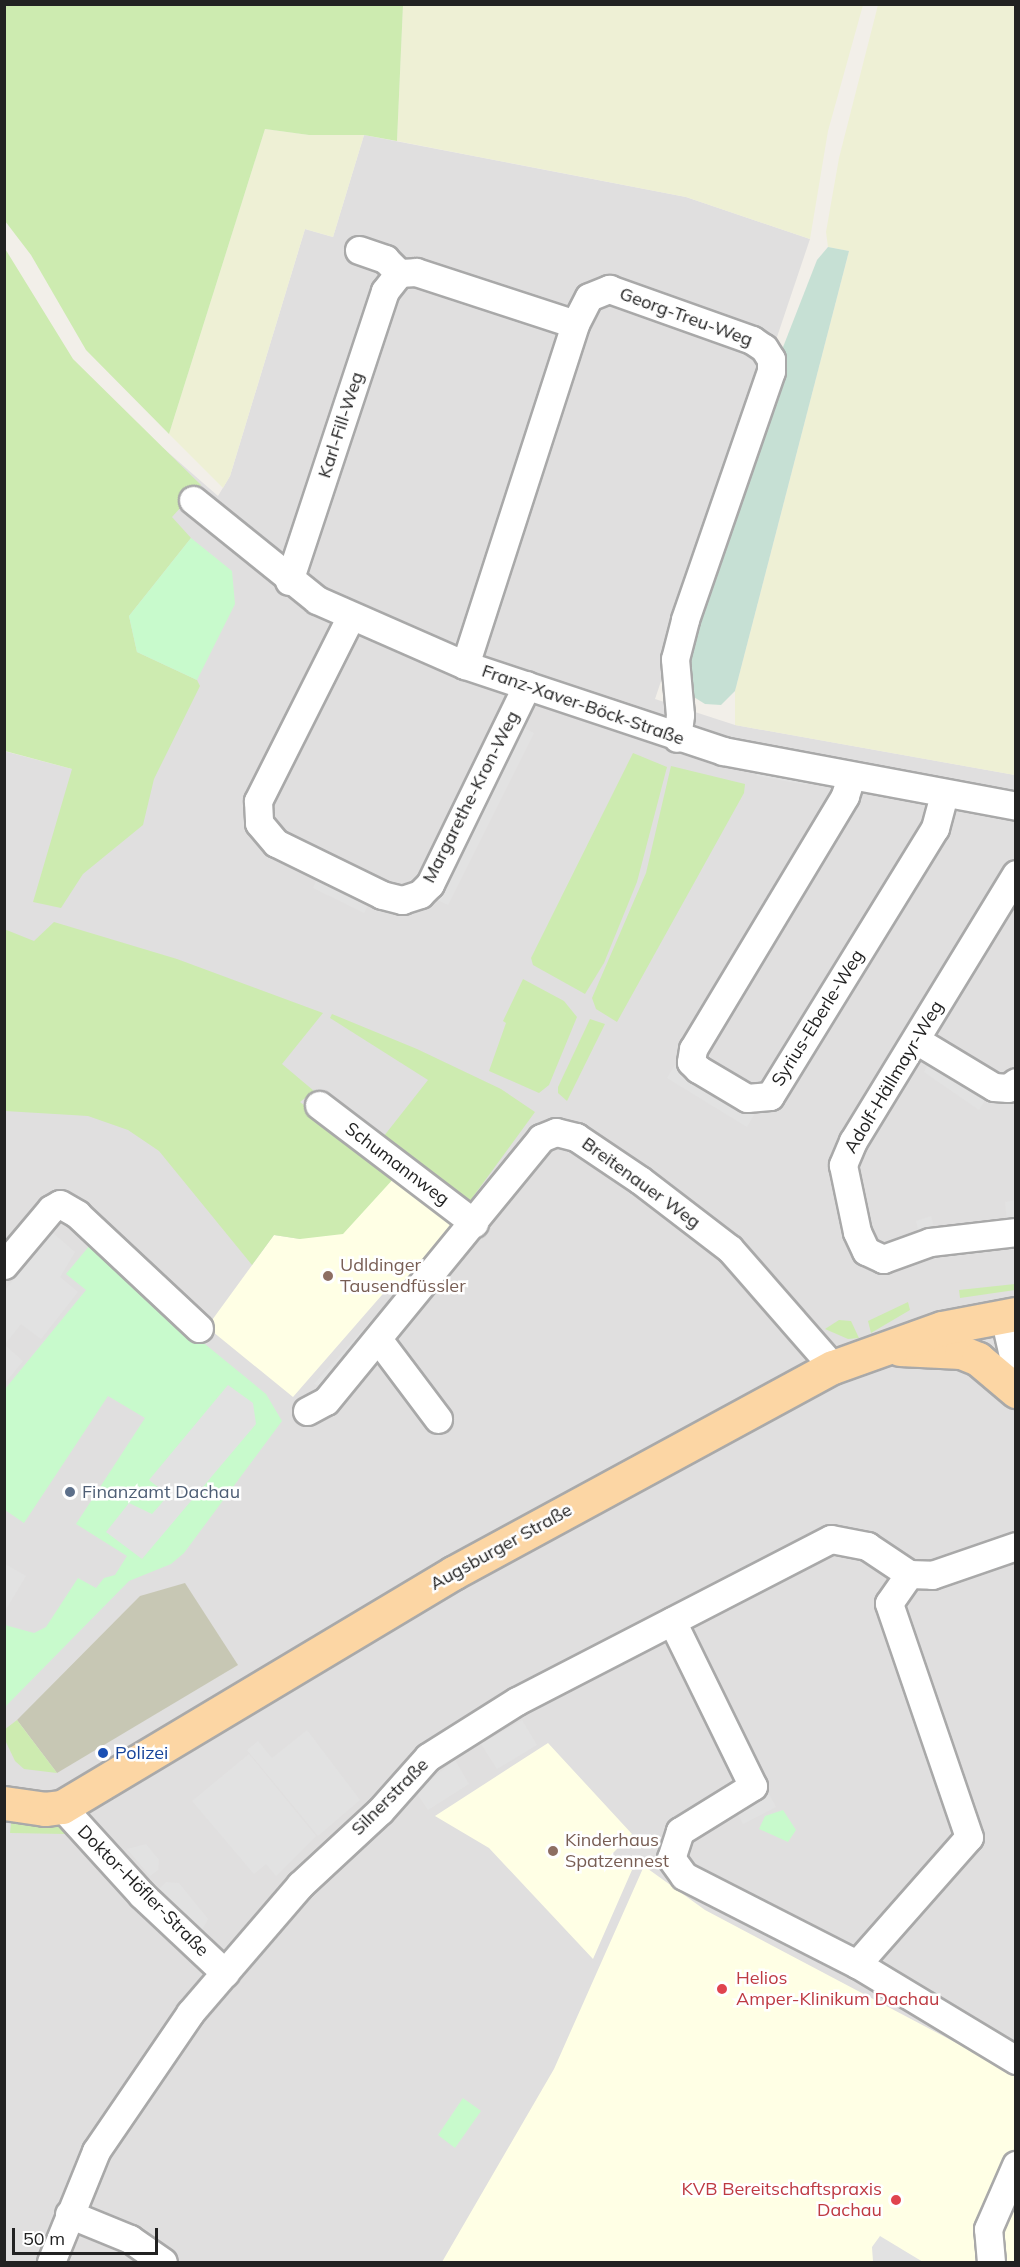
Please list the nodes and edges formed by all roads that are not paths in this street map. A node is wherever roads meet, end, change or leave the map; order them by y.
1 (359, 250) dead end
2 (399, 273) junction
3 (575, 324) junction
4 (193, 500) dead end
5 (289, 581) junction
6 (350, 618) junction
7 (465, 665) junction
8 (527, 685) junction
9 (677, 738) junction
10 (851, 777) junction
11 (944, 794) junction
12 (1016, 806) edge
13 (1016, 874) edge
14 (916, 1040) junction
15 (1016, 1082) edge
16 (319, 1105) dead end
17 (474, 1223) junction
18 (1016, 1232) edge
19 (4, 1265) edge
20 (1010, 1315) edge
21 (199, 1328) dead end
22 (378, 1339) junction
23 (884, 1347) junction
24 (833, 1367) junction
25 (1016, 1369) edge
26 (1016, 1391) edge
27 (307, 1411) dead end
28 (438, 1419) dead end
29 (1016, 1546) edge
30 (909, 1574) junction
31 (672, 1620) junction
32 (4, 1803) edge
33 (62, 1807) junction
34 (857, 1964) junction
35 (225, 1973) junction
36 (1016, 2060) edge
37 (1016, 2164) edge
38 (69, 2214) junction
39 (986, 2260) edge
40 (51, 2262) edge
41 (163, 2262) edge

1 - 2 street
2 - 3 street
2 - 5 street, Karl-Fill-Weg
3 - 7 street, Georg-Treu-Weg
3 - 9 street, Georg-Treu-Weg
4 - 5 street, Franz-Xaver-Böck-Straße
5 - 6 street, Franz-Xaver-Böck-Straße
6 - 7 street, Franz-Xaver-Böck-Straße
6 - 8 street, Margarethe-Kron-Weg
7 - 8 street, Franz-Xaver-Böck-Straße
8 - 9 street, Franz-Xaver-Böck-Straße
9 - 10 street, Franz-Xaver-Böck-Straße
10 - 11 street, Franz-Xaver-Böck-Straße
10 - 11 street, Syrius-Eberle-Weg
11 - 12 street, Franz-Xaver-Böck-Straße
13 - 14 street, Adolf-Hällmayr-Weg
14 - 15 street
14 - 18 street, Adolf-Hällmayr-Weg
16 - 17 street, Schumannweg
17 - 22 street, Breitenauer Weg
17 - 24 street, Breitenauer Weg
19 - 21 street
20 - 23 main road, Augsburger Straße
20 - 25 street
22 - 27 street, Breitenauer Weg
22 - 28 street
23 - 24 main road, Augsburger Straße
23 - 26 main road
24 - 33 main road, Augsburger Straße
29 - 30 street
30 - 31 street, Silnerstraße
30 - 34 street
31 - 34 street
31 - 35 street, Silnerstraße
32 - 33 main road
33 - 35 street, Doktor-Höfler-Straße
34 - 36 street
35 - 38 street, Silnerstraße
37 - 39 street
38 - 40 street, Silnerstraße
38 - 41 street

